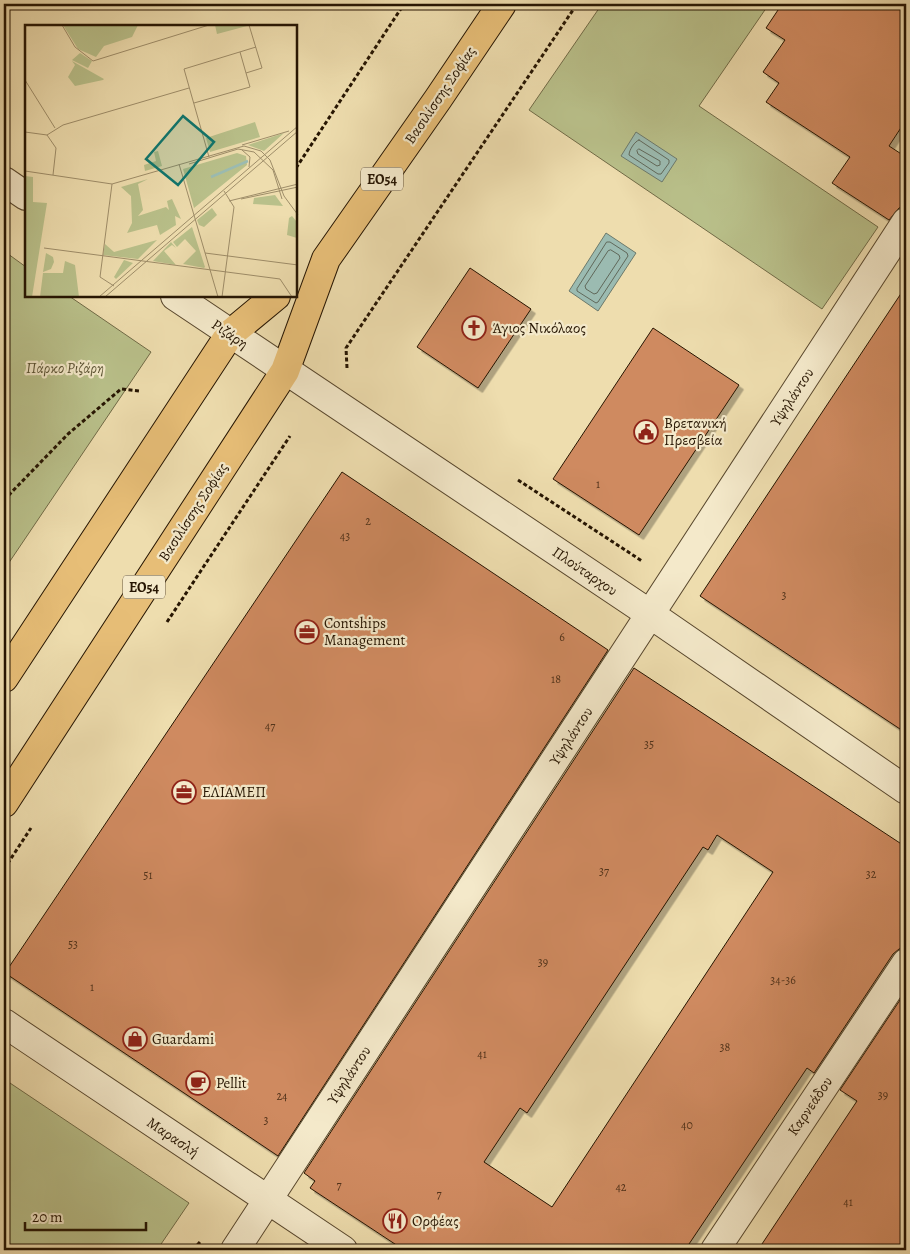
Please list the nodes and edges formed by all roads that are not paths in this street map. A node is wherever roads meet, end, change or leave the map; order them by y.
1 (502, 4) edge
2 (4, 181) edge
3 (25, 195) edge
4 (906, 222) edge
5 (326, 259) junction
6 (298, 280) edge
7 (178, 298) edge
8 (274, 298) edge
9 (230, 334) junction
10 (261, 355) joint
11 (285, 371) junction
12 (650, 614) junction
13 (4, 678) edge
14 (906, 790) edge
15 (4, 803) edge
16 (906, 963) edge
17 (4, 1023) edge
18 (268, 1200) junction
19 (235, 1250) edge
20 (343, 1250) edge
21 (714, 1250) edge

1 - 5 main road, Βασιλίσσης Σοφίας / ΕΟ54
2 - 3 street
4 - 12 street, Υψηλάντου
5 - 6 main road, Βασιλίσσης Σοφίας / ΕΟ54
5 - 11 main road, Βασιλίσσης Σοφίας / ΕΟ54
7 - 9 street, Ριζάρη
8 - 9 main road
9 - 10 street, Ριζάρη
9 - 13 main road
10 - 11 street, Πλούταρχου
11 - 12 street, Πλούταρχου
11 - 15 main road, Βασιλίσσης Σοφίας / ΕΟ54
12 - 14 street, Πλούταρχου
12 - 18 street, Υψηλάντου
16 - 21 street, Καρνεάδου
17 - 18 street, Μαρασλή
18 - 19 street, Υψηλάντου
18 - 20 street, Μαρασλή

